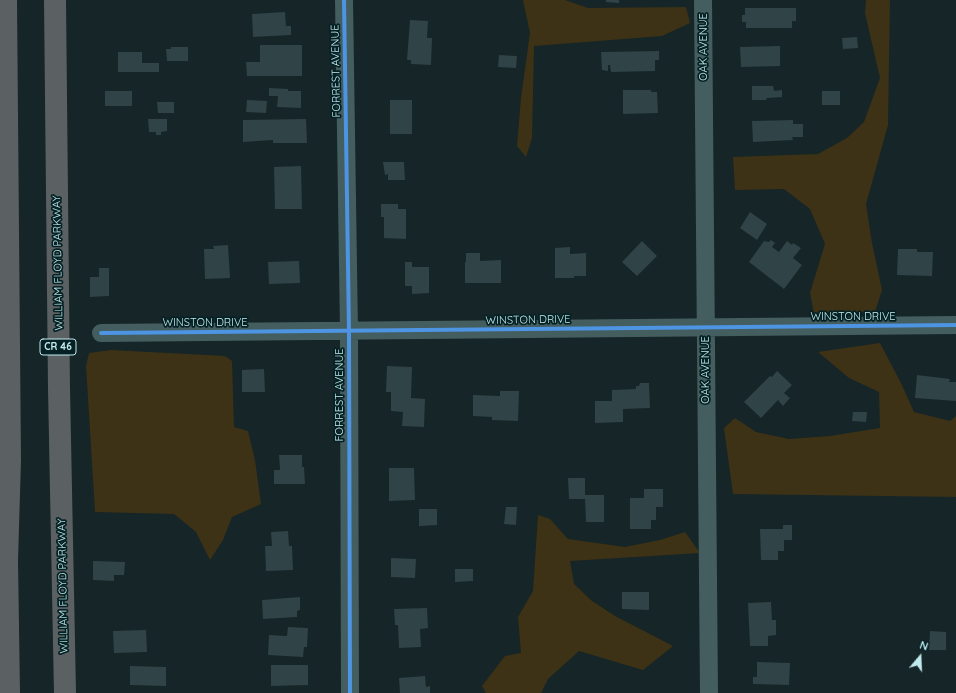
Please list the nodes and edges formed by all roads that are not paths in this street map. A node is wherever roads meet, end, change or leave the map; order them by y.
1 (6, 0) edge
2 (55, 0) edge
3 (344, 0) edge
4 (703, 0) edge
5 (956, 325) edge
6 (706, 327) junction
7 (349, 331) junction
8 (101, 333) dead end
9 (10, 693) edge
10 (65, 693) edge
11 (350, 693) edge
12 (709, 693) edge

1 - 9 highway
2 - 10 highway, WILLIAM FLOYD PARKWAY / CR 46
3 - 7 street, FORREST AVENUE
4 - 6 street, OAK AVENUE
5 - 6 street, WINSTON DRIVE
6 - 7 street, WINSTON DRIVE
6 - 12 street, OAK AVENUE
7 - 8 street, WINSTON DRIVE
7 - 11 street, FORREST AVENUE

